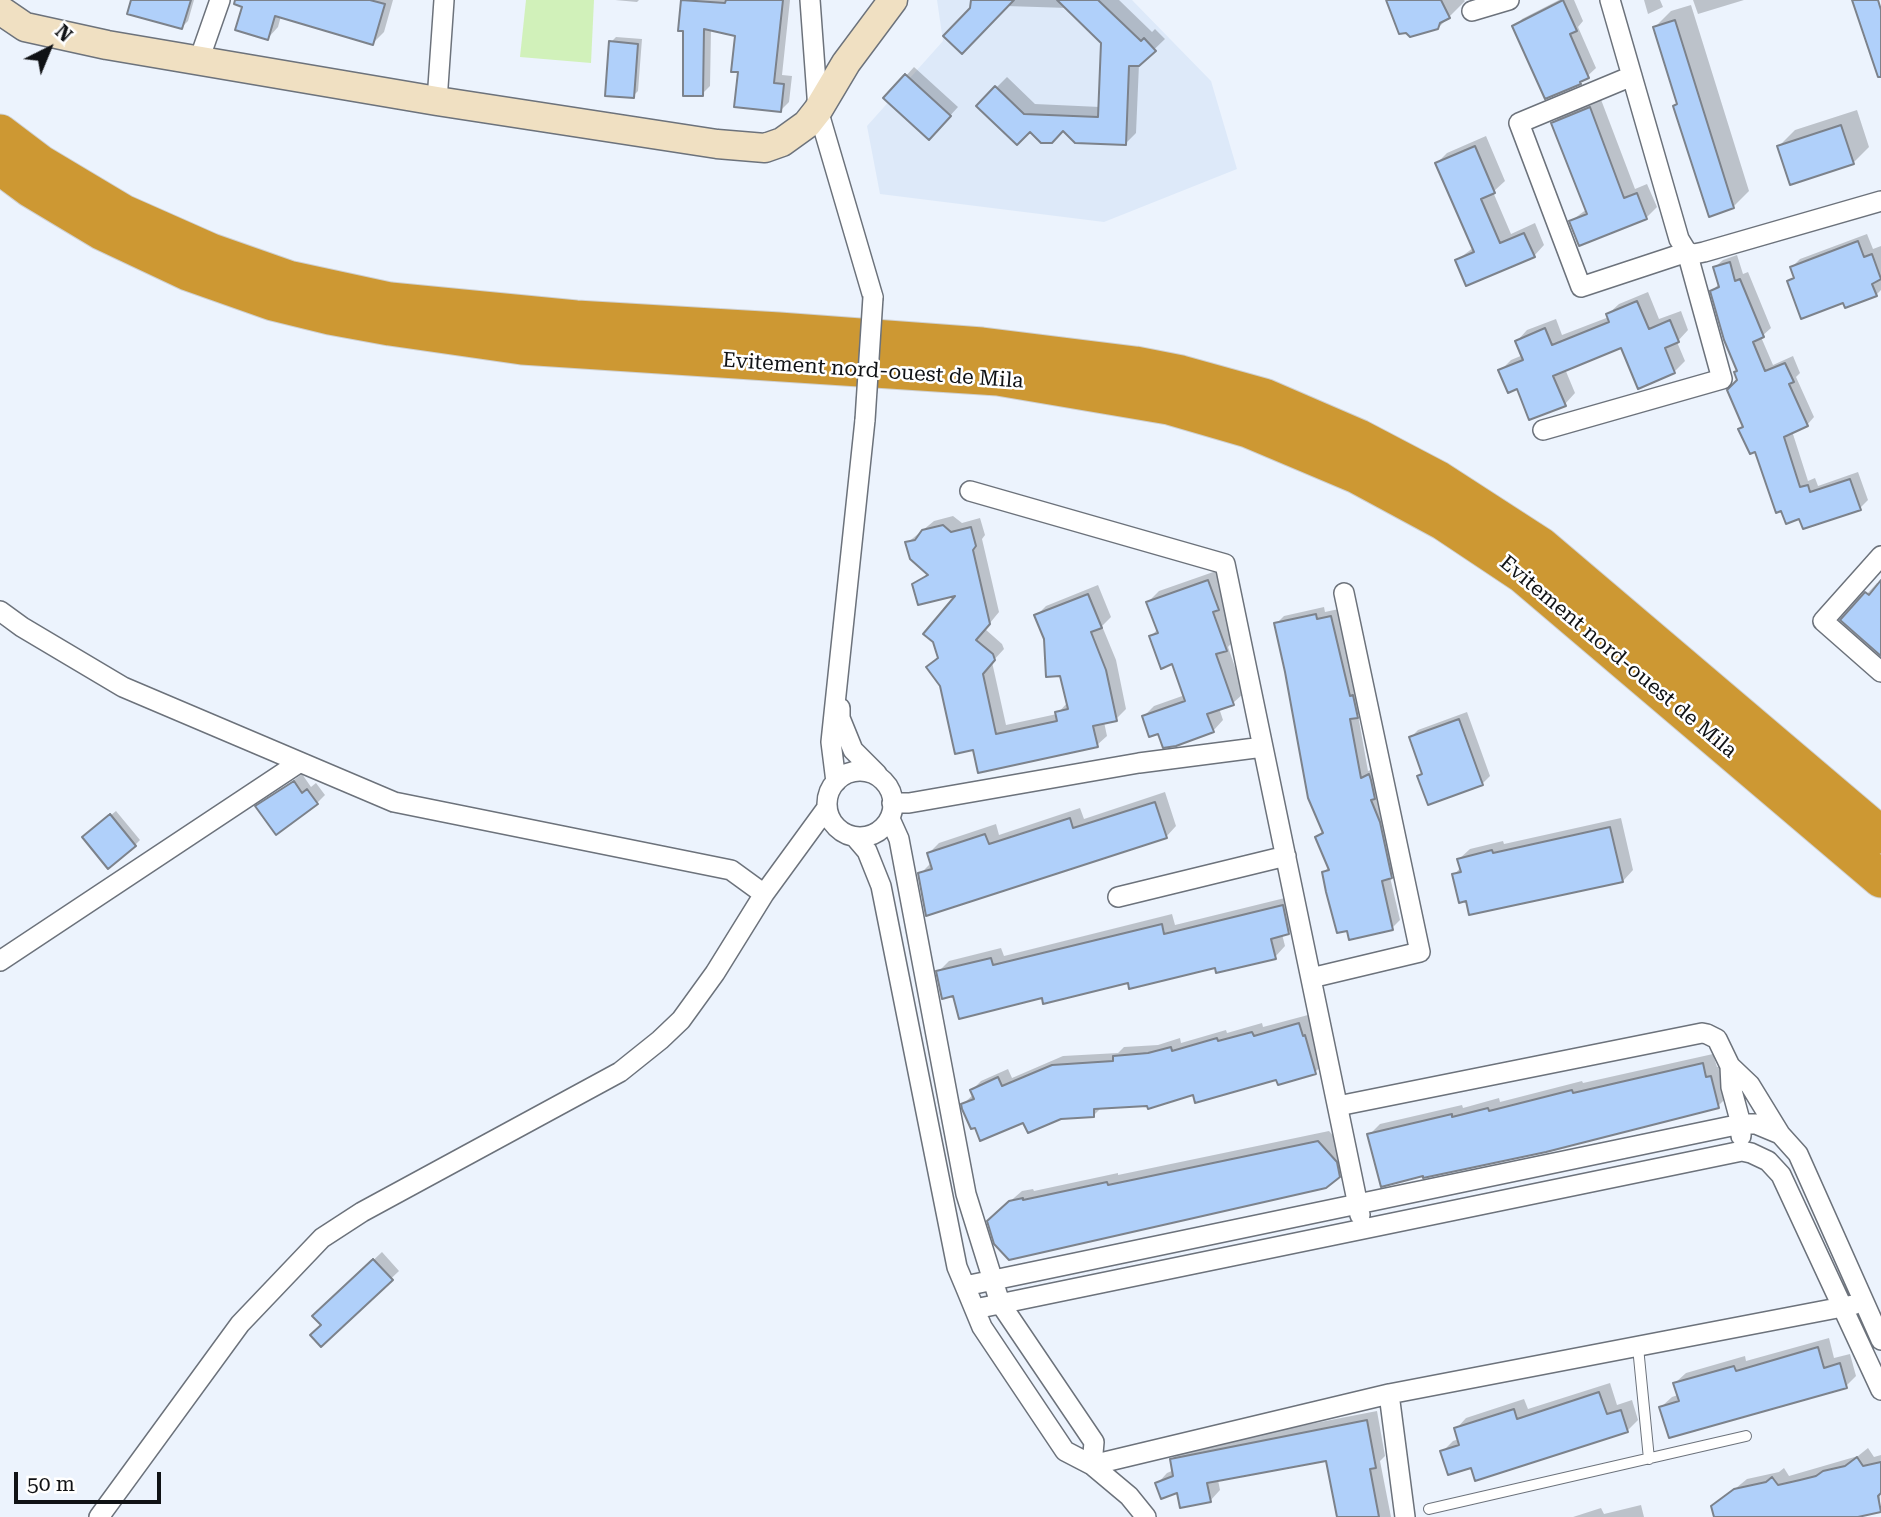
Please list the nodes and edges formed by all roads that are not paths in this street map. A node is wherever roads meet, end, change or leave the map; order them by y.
1 (220, 0) edge
2 (444, 0) edge
3 (810, 0) edge
4 (893, 0) edge
5 (1509, 0) edge
6 (1611, 0) edge
7 (0, 10) edge
8 (1472, 11) dead end
9 (199, 61) junction
10 (1632, 76) junction
11 (437, 101) junction
12 (818, 110) junction
13 (0, 133) edge
14 (0, 166) edge
15 (1881, 201) edge
16 (1687, 252) junction
17 (1544, 430) dead end
18 (970, 491) dead end
19 (1881, 556) edge
20 (1343, 593) dead end
21 (0, 611) edge
22 (1881, 672) edge
23 (839, 675) junction
24 (1263, 747) junction
25 (300, 762) junction
26 (883, 779) junction
27 (836, 782) junction
28 (826, 809) junction
29 (891, 811) junction
30 (1881, 835) edge
31 (855, 837) junction
32 (1286, 856) junction
33 (1881, 879) edge
34 (764, 894) junction
35 (1118, 897) dead end
36 (0, 961) edge
37 (1311, 978) junction
38 (1730, 1066) junction
39 (1338, 1106) junction
40 (1741, 1124) junction
41 (1780, 1134) junction
42 (1742, 1151) junction
43 (1798, 1154) junction
44 (1775, 1167) junction
45 (1358, 1203) junction
46 (1363, 1229) junction
47 (993, 1281) junction
48 (965, 1286) junction
49 (1864, 1302) junction
50 (1000, 1303) junction
51 (975, 1309) junction
52 (1842, 1309) junction
53 (1881, 1340) edge
54 (1638, 1347) junction
55 (1881, 1390) edge
56 (1389, 1394) junction
57 (1746, 1436) dead end
58 (1649, 1459) junction
59 (1092, 1465) junction
60 (1429, 1509) dead end
61 (99, 1517) edge
62 (1146, 1517) edge
63 (1405, 1517) edge

1 - 9 street
2 - 11 street
3 - 12 street
4 - 12 street
5 - 8 street
6 - 10 street
7 - 9 street
9 - 11 street
10 - 16 street
10 - 16 street
11 - 12 street
12 - 23 street, bridge
13 - 30 highway
14 - 33 highway, Evitement nord-ouest de Mila
15 - 16 street
16 - 17 street
18 - 24 street
19 - 22 street
20 - 37 street
21 - 25 street
23 - 26 street
23 - 27 street
24 - 29 street
24 - 32 street
25 - 34 street
25 - 36 street
26 - 27 street
26 - 29 street
27 - 28 street
28 - 31 street
28 - 34 street
29 - 31 street
29 - 47 street
31 - 48 street
32 - 35 street
32 - 37 street
34 - 61 street
37 - 39 street
38 - 39 street
38 - 40 street
38 - 41 street
39 - 45 street
40 - 41 street
40 - 42 street
40 - 45 street
41 - 43 street
42 - 44 street
42 - 46 street
43 - 44 street
43 - 49 street
44 - 52 street
45 - 46 street
45 - 47 street
46 - 50 street
47 - 48 street
47 - 50 street
48 - 51 street
49 - 52 street
49 - 53 street
50 - 51 street
50 - 59 street
51 - 59 street
52 - 54 street
52 - 55 street
54 - 56 street
54 - 58 lane
56 - 59 street
56 - 63 street
57 - 58 lane
58 - 60 lane
59 - 62 street

